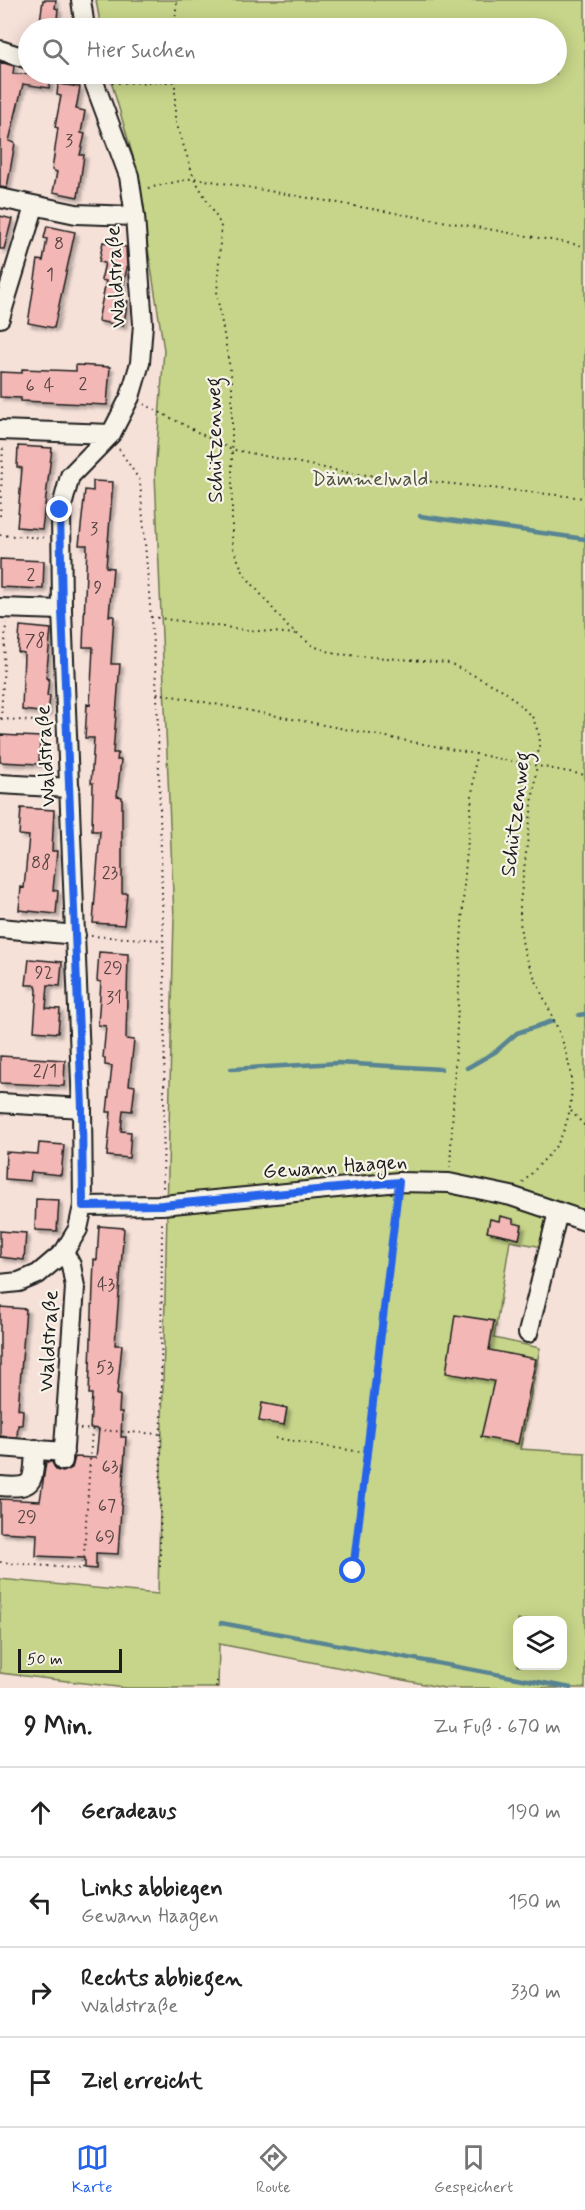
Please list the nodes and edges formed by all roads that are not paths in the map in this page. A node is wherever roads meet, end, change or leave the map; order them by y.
1 (81, 0) edge
2 (84, 18) edge
3 (0, 50) edge
4 (18, 56) edge
5 (92, 84) edge
6 (0, 198) edge
7 (34, 207) junction
8 (135, 216) junction
9 (0, 318) edge
10 (2, 431) edge
11 (111, 434) junction
12 (3, 608) edge
13 (62, 610) junction
14 (0, 784) edge
15 (70, 788) junction
16 (0, 928) edge
17 (76, 935) junction
18 (0, 1103) edge
19 (82, 1108) junction
20 (83, 1206) junction
21 (558, 1212) junction
22 (585, 1221) edge
23 (64, 1252) junction
24 (0, 1284) edge
25 (528, 1333) dead end
26 (0, 1447) edge
27 (35, 1449) junction
28 (0, 1486) edge

1 - 2 street
3 - 4 street
5 - 8 street, Waldstraße
6 - 7 street
7 - 8 street
7 - 9 street
8 - 11 street, Waldstraße
10 - 11 street
11 - 13 street, Waldstraße
12 - 13 street
13 - 15 street, Waldstraße
14 - 15 street
15 - 17 street, Waldstraße
16 - 17 street
17 - 19 street, Waldstraße
18 - 19 street
19 - 20 street, Waldstraße
20 - 21 street, Gewann Haagen
20 - 23 street, Waldstraße
21 - 22 street, Gewann Haagen
21 - 25 street
23 - 24 street
23 - 27 street, Waldstraße
26 - 27 street
27 - 28 street

